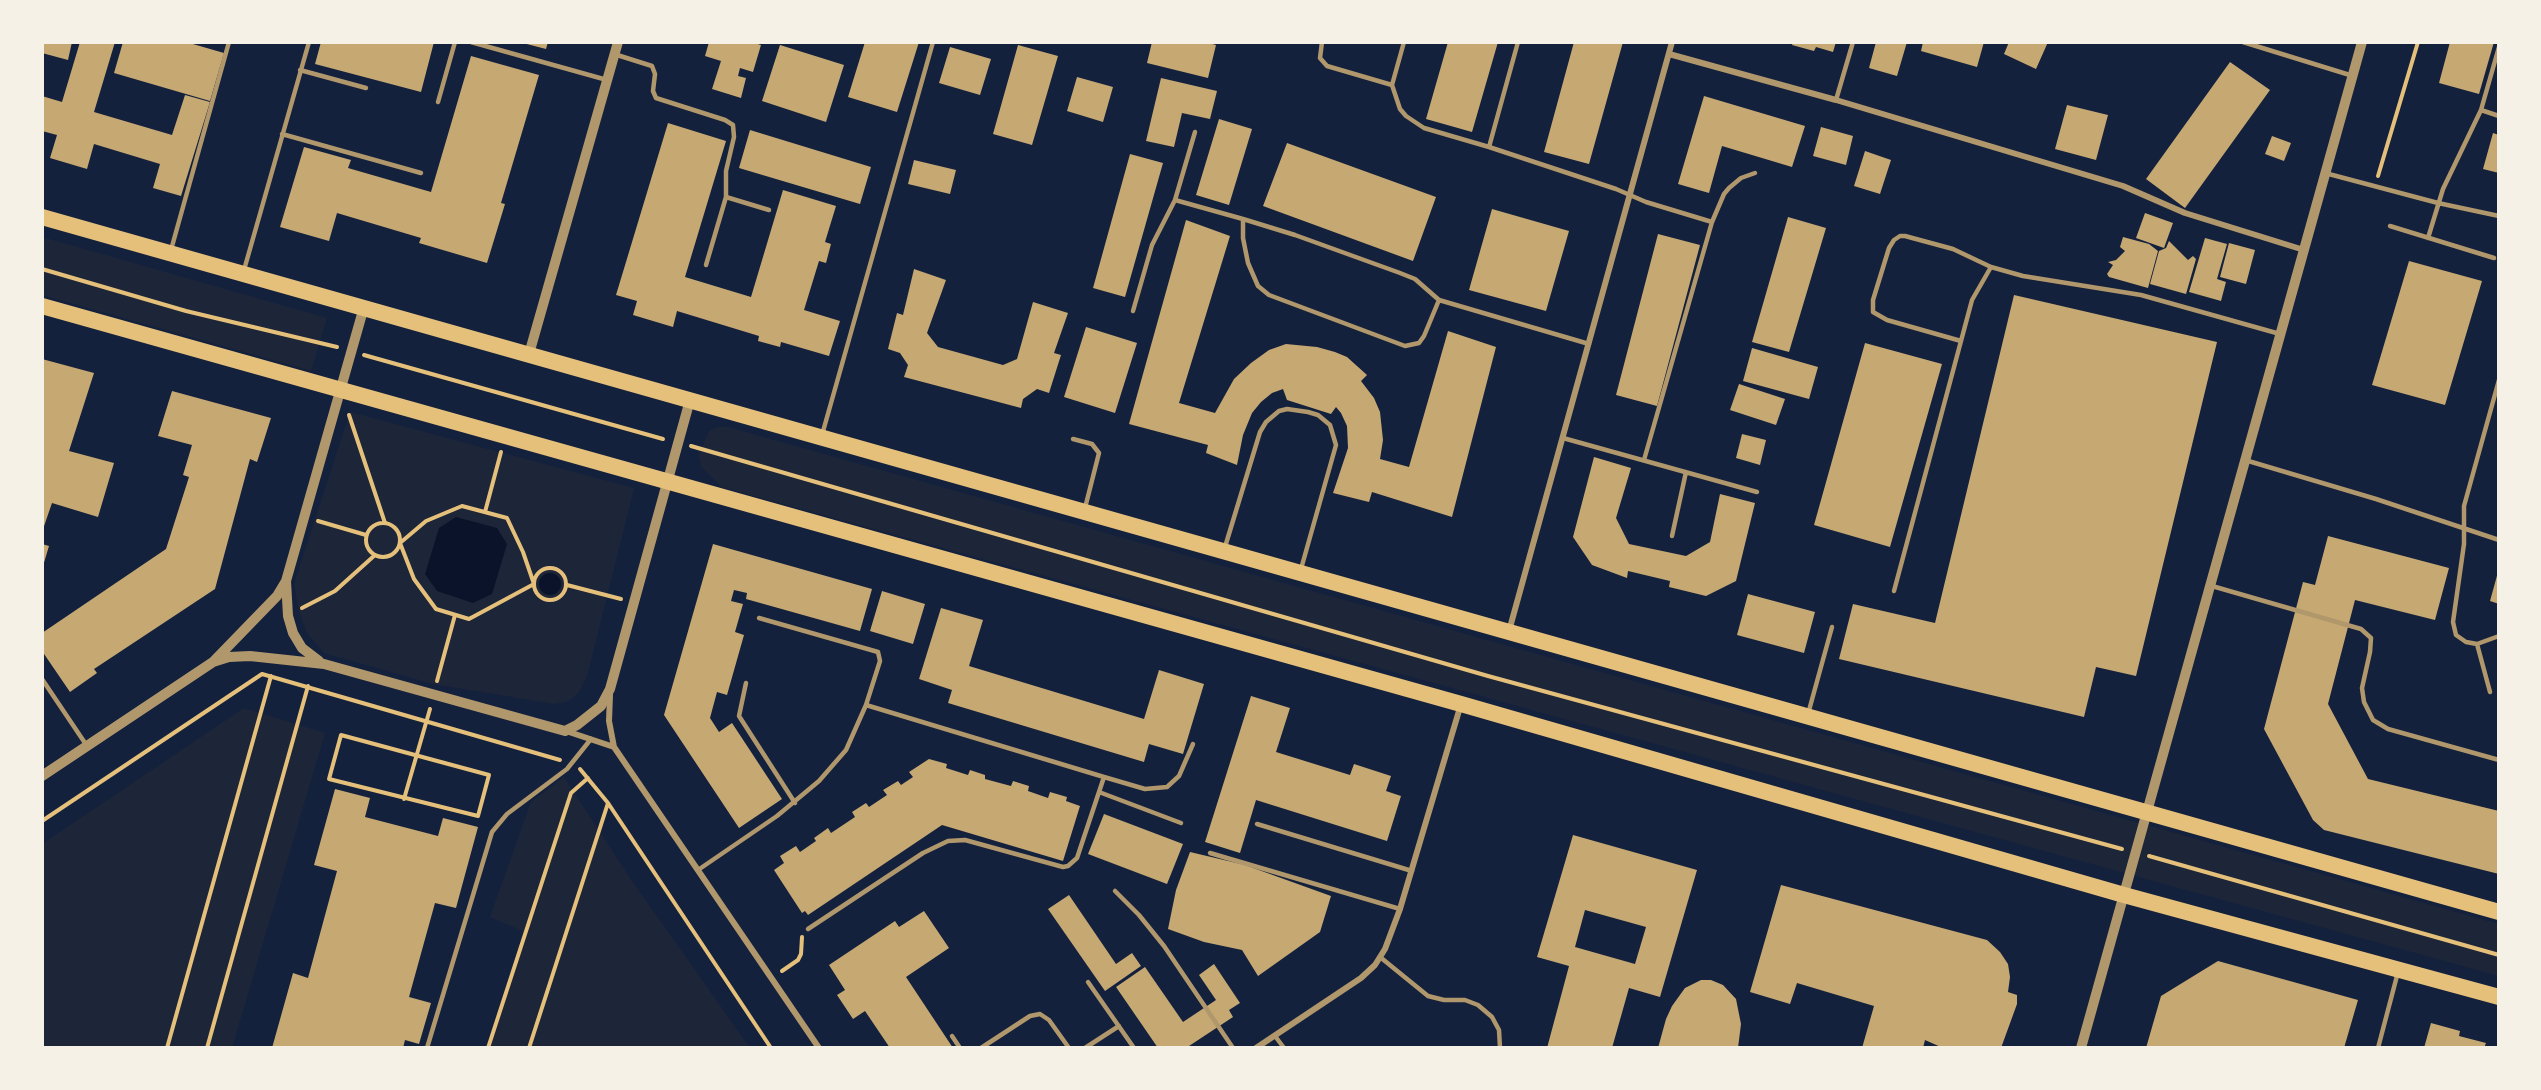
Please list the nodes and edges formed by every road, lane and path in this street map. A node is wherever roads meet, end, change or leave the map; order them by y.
1 (228, 42) edge
2 (309, 42) edge
3 (455, 42) edge
4 (471, 42) edge
5 (618, 42) edge
6 (933, 42) edge
7 (1322, 42) edge
8 (1404, 42) edge
9 (1518, 42) edge
10 (1672, 42) edge
11 (1853, 42) edge
12 (2243, 42) edge
13 (2362, 42) edge
14 (2418, 42) edge
15 (2499, 47) edge
16 (614, 54) junction
17 (1668, 54) junction
18 (300, 70) junction
19 (2353, 76) junction
20 (607, 80) junction
21 (1392, 85) junction
22 (366, 88) dead end
23 (1836, 100) junction
24 (438, 102) dead end
25 (2481, 110) junction
26 (2499, 116) edge
27 (1195, 132) dead end
28 (282, 134) junction
29 (1489, 147) junction
30 (421, 173) dead end
31 (1755, 173) dead end
32 (2325, 173) junction
33 (2375, 186) junction
34 (1629, 195) junction
35 (726, 197) junction
36 (1175, 200) junction
37 (2438, 203) junction
38 (769, 210) dead end
39 (2499, 216) edge
40 (42, 217) edge
41 (1243, 219) junction
42 (1712, 222) junction
43 (2390, 226) dead end
44 (2428, 238) junction
45 (2304, 250) junction
46 (171, 253) junction
47 (2494, 258) dead end
48 (706, 265) dead end
49 (1991, 267) junction
50 (42, 269) edge
51 (243, 273) junction
52 (1439, 300) junction
53 (42, 306) edge
54 (364, 308) junction
55 (1133, 311) dead end
56 (2280, 334) junction
57 (1961, 341) junction
58 (1589, 344) junction
59 (352, 351) junction
60 (529, 354) junction
61 (2499, 380) edge
62 (340, 389) junction
63 (2497, 398) edge
64 (690, 400) junction
65 (505, 436) junction
66 (821, 436) junction
67 (1563, 438) junction
68 (1073, 439) dead end
69 (678, 443) junction
70 (1644, 460) junction
71 (2245, 460) junction
72 (1686, 472) junction
73 (667, 481) junction
74 (1757, 492) dead end
75 (1084, 510) junction
76 (485, 512) junction
77 (304, 516) junction
78 (385, 523) junction
79 (2464, 528) junction
80 (366, 535) junction
81 (1672, 536) dead end
82 (2499, 540) edge
83 (400, 543) junction
84 (1224, 550) junction
85 (375, 555) junction
86 (1300, 572) junction
87 (286, 581) junction
88 (534, 584) junction
89 (567, 585) junction
90 (2210, 586) junction
91 (1894, 591) dead end
92 (634, 603) junction
93 (455, 615) junction
94 (288, 616) junction
95 (759, 618) dead end
96 (1832, 627) dead end
97 (1509, 631) junction
98 (2499, 636) edge
99 (2477, 644) junction
100 (213, 662) junction
101 (324, 664) junction
102 (271, 676) junction
103 (42, 679) edge
104 (746, 683) dead end
105 (308, 686) junction
106 (610, 689) junction
107 (2490, 692) dead end
108 (434, 695) junction
109 (1461, 704) junction
110 (866, 705) junction
111 (1807, 716) junction
112 (427, 722) junction
113 (565, 731) junction
114 (591, 740) junction
115 (1193, 744) dead end
116 (87, 746) junction
117 (614, 747) junction
118 (415, 755) junction
119 (2499, 760) edge
120 (572, 764) junction
121 (42, 776) edge
122 (588, 777) junction
123 (1104, 777) junction
124 (1099, 792) junction
125 (404, 799) junction
126 (795, 802) junction
127 (608, 803) junction
128 (2147, 813) junction
129 (42, 821) edge
130 (1181, 823) dead end
131 (1257, 824) dead end
132 (1210, 853) dead end
133 (2135, 853) junction
134 (698, 870) junction
135 (1412, 871) junction
136 (1115, 891) dead end
137 (2124, 895) junction
138 (1400, 909) junction
139 (2499, 912) edge
140 (808, 929) joint
141 (2499, 955) edge
142 (1380, 957) junction
143 (2399, 969) junction
144 (771, 978) junction
145 (1088, 982) dead end
146 (2499, 998) edge
147 (1119, 1026) junction
148 (1275, 1035) junction
149 (952, 1036) dead end
150 (168, 1048) edge
151 (207, 1048) edge
152 (427, 1048) edge
153 (488, 1048) edge
154 (529, 1048) edge
155 (771, 1048) edge
156 (819, 1048) edge
157 (960, 1048) edge
158 (981, 1048) edge
159 (1069, 1048) edge
160 (1085, 1048) edge
161 (1134, 1048) edge
162 (1233, 1048) edge
163 (1256, 1048) edge
164 (1284, 1048) edge
165 (1500, 1048) edge
166 (2081, 1048) edge
167 (2378, 1048) edge

1 - 46 lane
2 - 18 lane
3 - 24 lane
4 - 20 lane
5 - 16 street
6 - 66 lane
7 - 21 lane
8 - 21 lane
9 - 29 lane
10 - 17 street
11 - 23 lane
12 - 19 lane
13 - 19 street
14 - 33 path
15 - 25 lane
16 - 20 street
16 - 35 lane
17 - 23 street
17 - 34 street
18 - 22 lane
18 - 28 lane
19 - 32 street
20 - 60 street
21 - 29 lane
23 - 45 street
25 - 26 lane
25 - 37 lane
27 - 36 lane
28 - 30 lane
28 - 51 lane
29 - 34 lane
31 - 42 lane
32 - 33 lane
32 - 45 street
33 - 37 lane
34 - 42 lane
34 - 58 street
35 - 38 lane
35 - 48 lane
36 - 41 lane
36 - 55 lane
37 - 39 lane
37 - 44 lane
40 - 46 highway
41 - 52 lane
41 - 52 lane
42 - 70 lane
43 - 44 lane
44 - 47 lane
45 - 56 street
46 - 51 highway
49 - 56 lane
49 - 57 lane
49 - 57 lane
50 - 59 path
51 - 54 highway
52 - 58 lane
53 - 62 highway
54 - 59 street
54 - 60 highway
56 - 71 street
57 - 91 lane
58 - 67 street
59 - 62 street
59 - 69 path
60 - 64 highway
61 - 63 lane
62 - 65 highway
62 - 77 street
62 - 78 path
63 - 79 lane
64 - 66 highway
64 - 69 street
65 - 73 highway
65 - 76 path
66 - 75 highway
67 - 70 lane
67 - 97 street
68 - 75 lane
69 - 73 street
69 - 133 path
70 - 72 lane
71 - 79 lane
71 - 90 street
72 - 74 lane
72 - 81 lane
73 - 92 street
73 - 109 highway
75 - 84 highway
76 - 83 path
76 - 88 path
77 - 80 path
77 - 87 street
78 - 80 path
78 - 83 path
79 - 82 lane
79 - 99 lane
80 - 85 path
83 - 85 path
83 - 93 path
84 - 86 highway
84 - 86 lane
85 - 94 path
86 - 97 highway
87 - 94 street
87 - 100 street
88 - 89 path
88 - 89 path
88 - 93 path
89 - 92 path
90 - 119 lane
90 - 128 street
92 - 106 street
93 - 108 path
94 - 101 street
95 - 110 lane
96 - 111 lane
97 - 111 highway
98 - 99 lane
99 - 107 lane
100 - 101 street
100 - 116 street
101 - 108 street
102 - 105 path
102 - 129 path
102 - 150 path
103 - 116 lane
104 - 126 lane
105 - 112 path
105 - 151 path
106 - 113 street
106 - 117 street
108 - 112 path
108 - 113 street
109 - 135 street
109 - 137 highway
110 - 123 lane
110 - 126 lane
111 - 128 highway
112 - 118 path
112 - 120 path
113 - 114 street
114 - 117 street
114 - 120 lane
115 - 123 lane
116 - 121 street
117 - 134 street
118 - 125 path
118 - 125 path
118 - 125 path
120 - 122 path
120 - 152 lane
122 - 127 path
122 - 153 path
123 - 124 lane
124 - 130 lane
124 - 140 lane
126 - 134 lane
127 - 154 path
127 - 155 path
128 - 133 street
128 - 139 highway
131 - 135 lane
132 - 138 lane
133 - 137 street
133 - 141 path
134 - 144 street
135 - 138 street
136 - 162 lane
137 - 143 highway
137 - 166 street
138 - 142 street
140 - 144 path
142 - 148 street
142 - 165 lane
143 - 146 highway
143 - 167 lane
144 - 156 street
145 - 147 lane
147 - 160 lane
147 - 161 lane
148 - 163 street
148 - 164 lane
149 - 157 lane
158 - 159 lane

